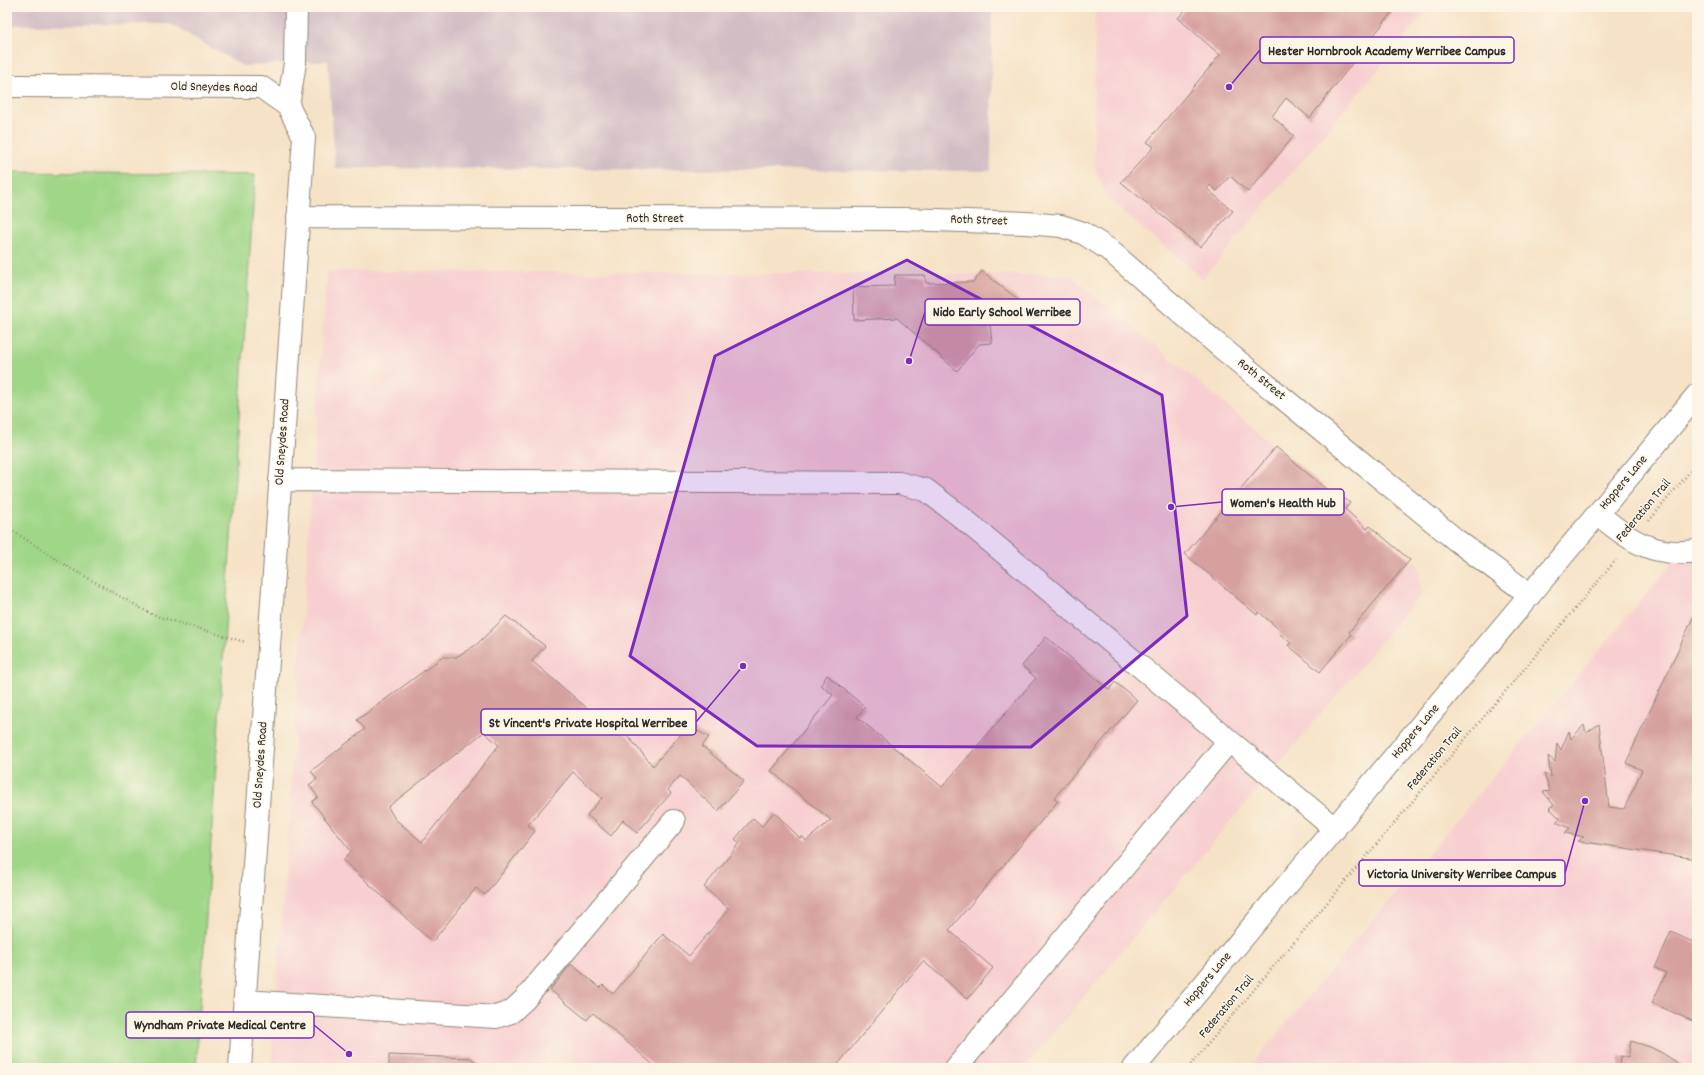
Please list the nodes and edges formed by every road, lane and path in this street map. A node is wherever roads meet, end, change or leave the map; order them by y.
1 (296, 7) edge
2 (7, 86) edge
3 (288, 106) junction
4 (298, 217) junction
5 (1697, 395) edge
6 (1697, 462) edge
7 (280, 480) junction
8 (1598, 514) junction
9 (7, 527) edge
10 (1633, 540) junction
11 (1697, 551) edge
12 (1530, 595) junction
13 (269, 648) junction
14 (1229, 741) junction
15 (674, 821) dead end
16 (1334, 829) junction
17 (245, 1001) junction
18 (240, 1068) edge
19 (956, 1068) edge
20 (1134, 1068) edge
21 (1188, 1068) edge

1 - 3 street
2 - 3 street, Old Sneydes Road
3 - 4 street, Old Sneydes Road
4 - 7 street, Old Sneydes Road
4 - 12 street, Roth Street
5 - 8 street, Hoppers Lane
6 - 10 path, Federation Trail
7 - 13 street, Old Sneydes Road
7 - 14 street
8 - 10 street
8 - 12 street, Hoppers Lane
9 - 13 path
10 - 11 street
10 - 21 path, Federation Trail
12 - 16 street, Hoppers Lane
13 - 17 street, Old Sneydes Road
14 - 16 street
14 - 19 street
15 - 17 street
16 - 20 street, Hoppers Lane
17 - 18 street, Old Sneydes Road

